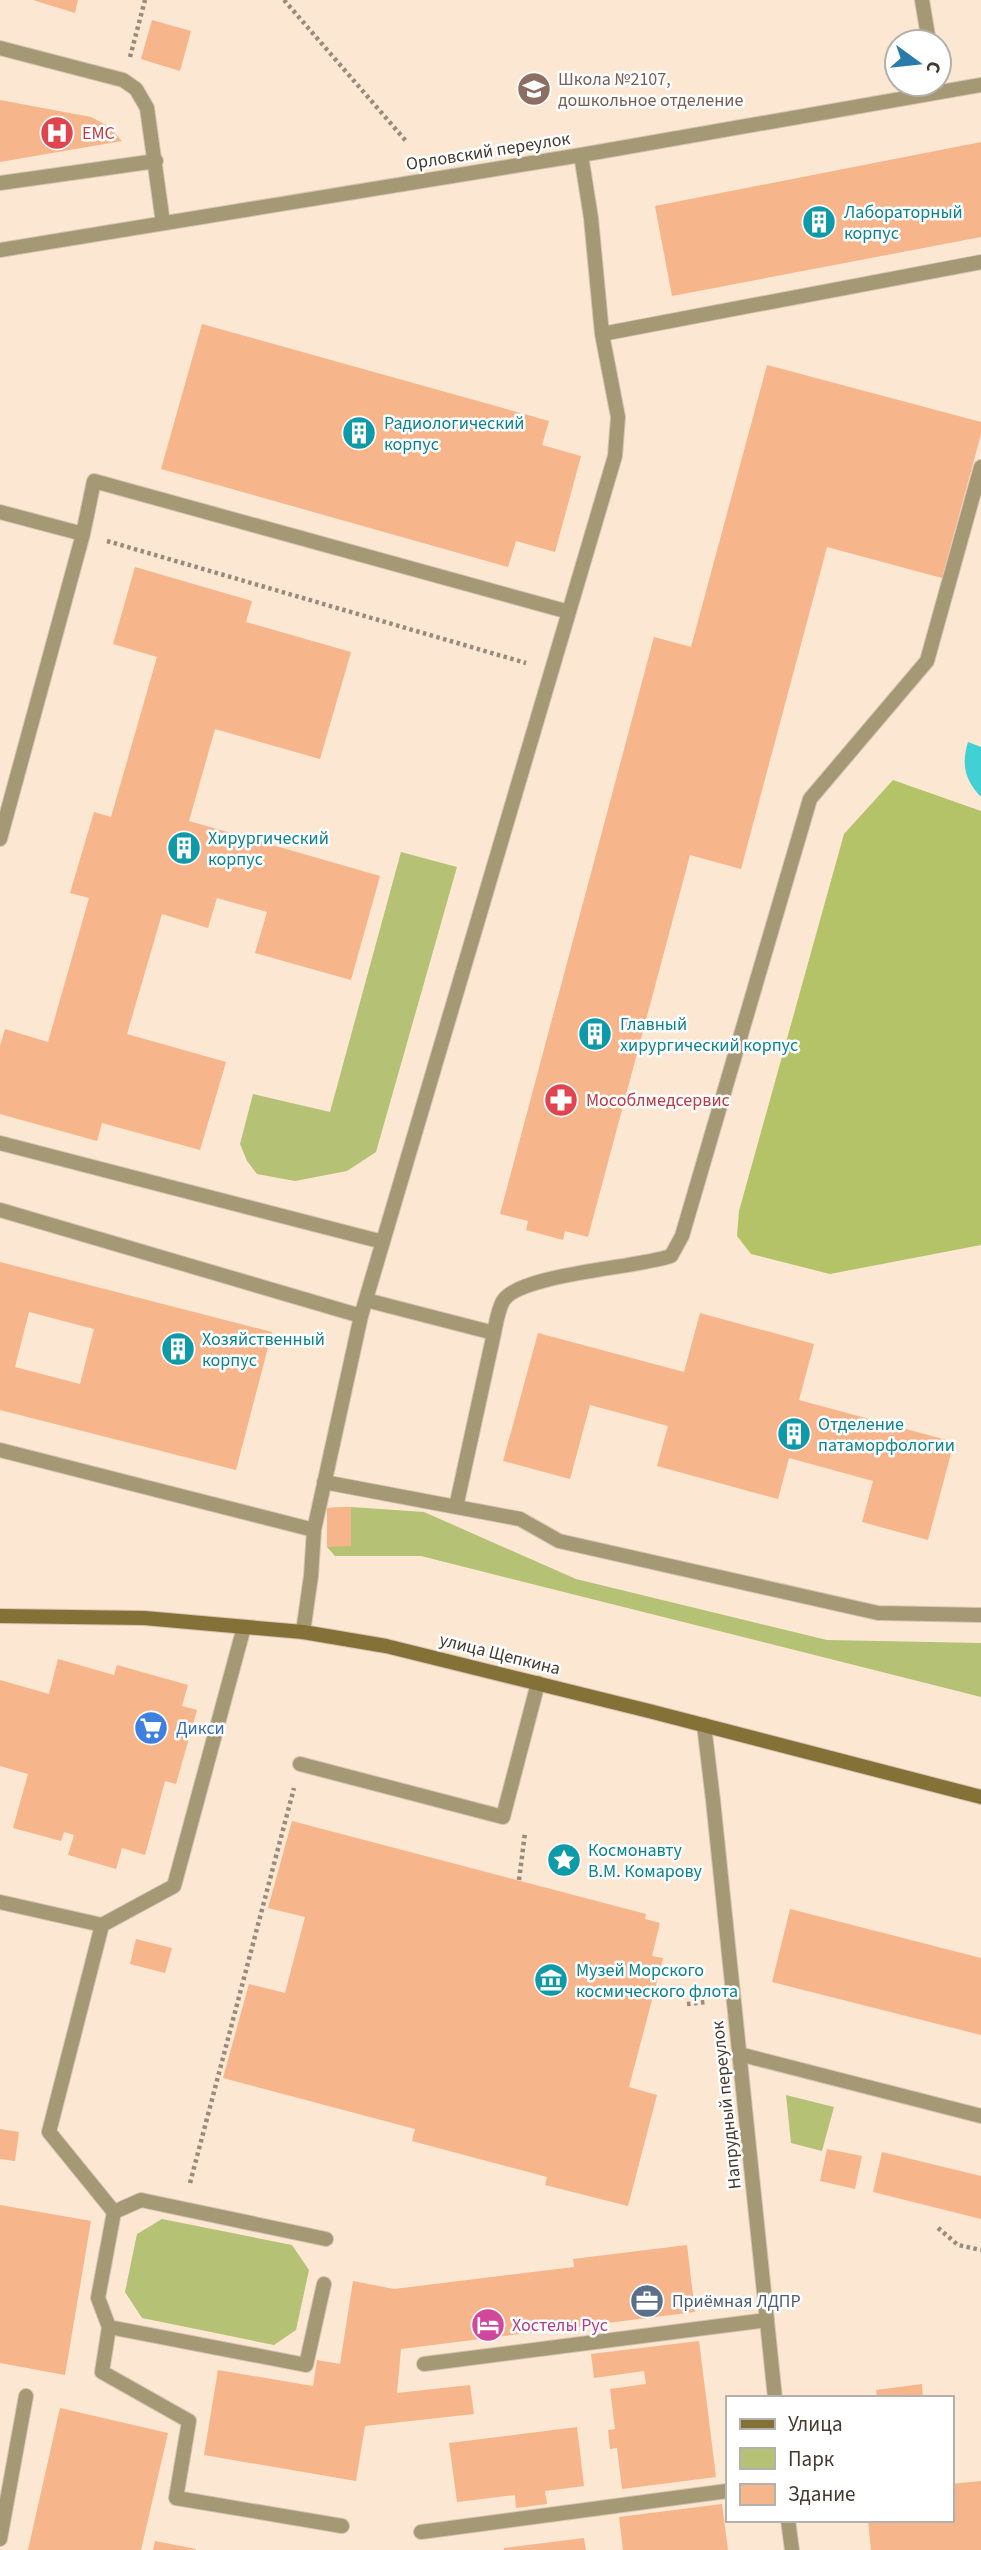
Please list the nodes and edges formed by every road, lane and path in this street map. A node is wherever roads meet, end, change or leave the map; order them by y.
1 (145, 0) edge
2 (284, 0) edge
3 (922, 0) edge
4 (927, 28) edge
5 (0, 48) edge
6 (123, 80) junction
7 (981, 85) edge
8 (953, 87) edge
9 (884, 98) edge
10 (406, 141) dead end
11 (581, 155) junction
12 (156, 160) junction
13 (0, 183) edge
14 (163, 223) junction
15 (0, 250) edge
16 (981, 262) edge
17 (602, 334) junction
18 (981, 467) edge
19 (0, 512) edge
20 (83, 534) junction
21 (569, 612) junction
22 (553, 670) junction
23 (0, 839) edge
24 (0, 1143) edge
25 (0, 1210) edge
26 (383, 1242) junction
27 (366, 1300) junction
28 (361, 1317) junction
29 (494, 1333) junction
30 (0, 1450) edge
31 (324, 1482) junction
32 (456, 1507) junction
33 (314, 1530) junction
34 (981, 1615) edge
35 (0, 1616) edge
36 (244, 1627) junction
37 (303, 1632) junction
38 (538, 1683) junction
39 (704, 1725) junction
40 (300, 1764) joint
41 (981, 1797) edge
42 (0, 1902) edge
43 (102, 1925) junction
44 (715, 2001) dead end
45 (687, 2004) dead end
46 (739, 2054) junction
47 (981, 2116) edge
48 (183, 2209) junction
49 (114, 2212) junction
50 (938, 2228) dead end
51 (326, 2239) dead end
52 (981, 2250) edge
53 (324, 2284) dead end
54 (767, 2320) junction
55 (110, 2326) junction
56 (424, 2364) dead end
57 (26, 2396) dead end
58 (775, 2396) edge
59 (726, 2491) edge
60 (788, 2522) edge
61 (342, 2526) dead end
62 (421, 2532) dead end
63 (0, 2539) edge
64 (792, 2550) edge

1 - 6 path
2 - 10 path
3 - 4 street
5 - 6 street
6 - 12 street
7 - 8 street, Орловский переулок
9 - 11 street, Орловский переулок
11 - 14 street, Орловский переулок
11 - 17 street
12 - 13 street
12 - 14 street
14 - 15 street, Орловский переулок
16 - 17 street
17 - 21 street
18 - 29 street
19 - 20 street
20 - 21 street
20 - 22 path
20 - 23 street
21 - 22 street
22 - 26 street
24 - 26 street
25 - 28 street
26 - 27 street
27 - 28 street
27 - 29 street
28 - 31 street
29 - 32 street
30 - 33 street
31 - 32 street
31 - 33 street
32 - 34 street
33 - 37 street
35 - 36 street, улица Щепкина
36 - 37 street, улица Щепкина
36 - 43 street
37 - 38 street, улица Щепкина
38 - 39 street, улица Щепкина
38 - 40 street
39 - 41 street, улица Щепкина
39 - 46 street, Напрудный переулок
40 - 48 path
42 - 43 street
43 - 49 street
44 - 45 path
46 - 47 street
46 - 54 street, Напрудный переулок
48 - 49 street
48 - 51 street
49 - 55 street
50 - 52 path
53 - 55 street
54 - 56 street
54 - 58 street, Напрудный переулок
55 - 61 street
57 - 63 street
59 - 62 street
60 - 64 street

